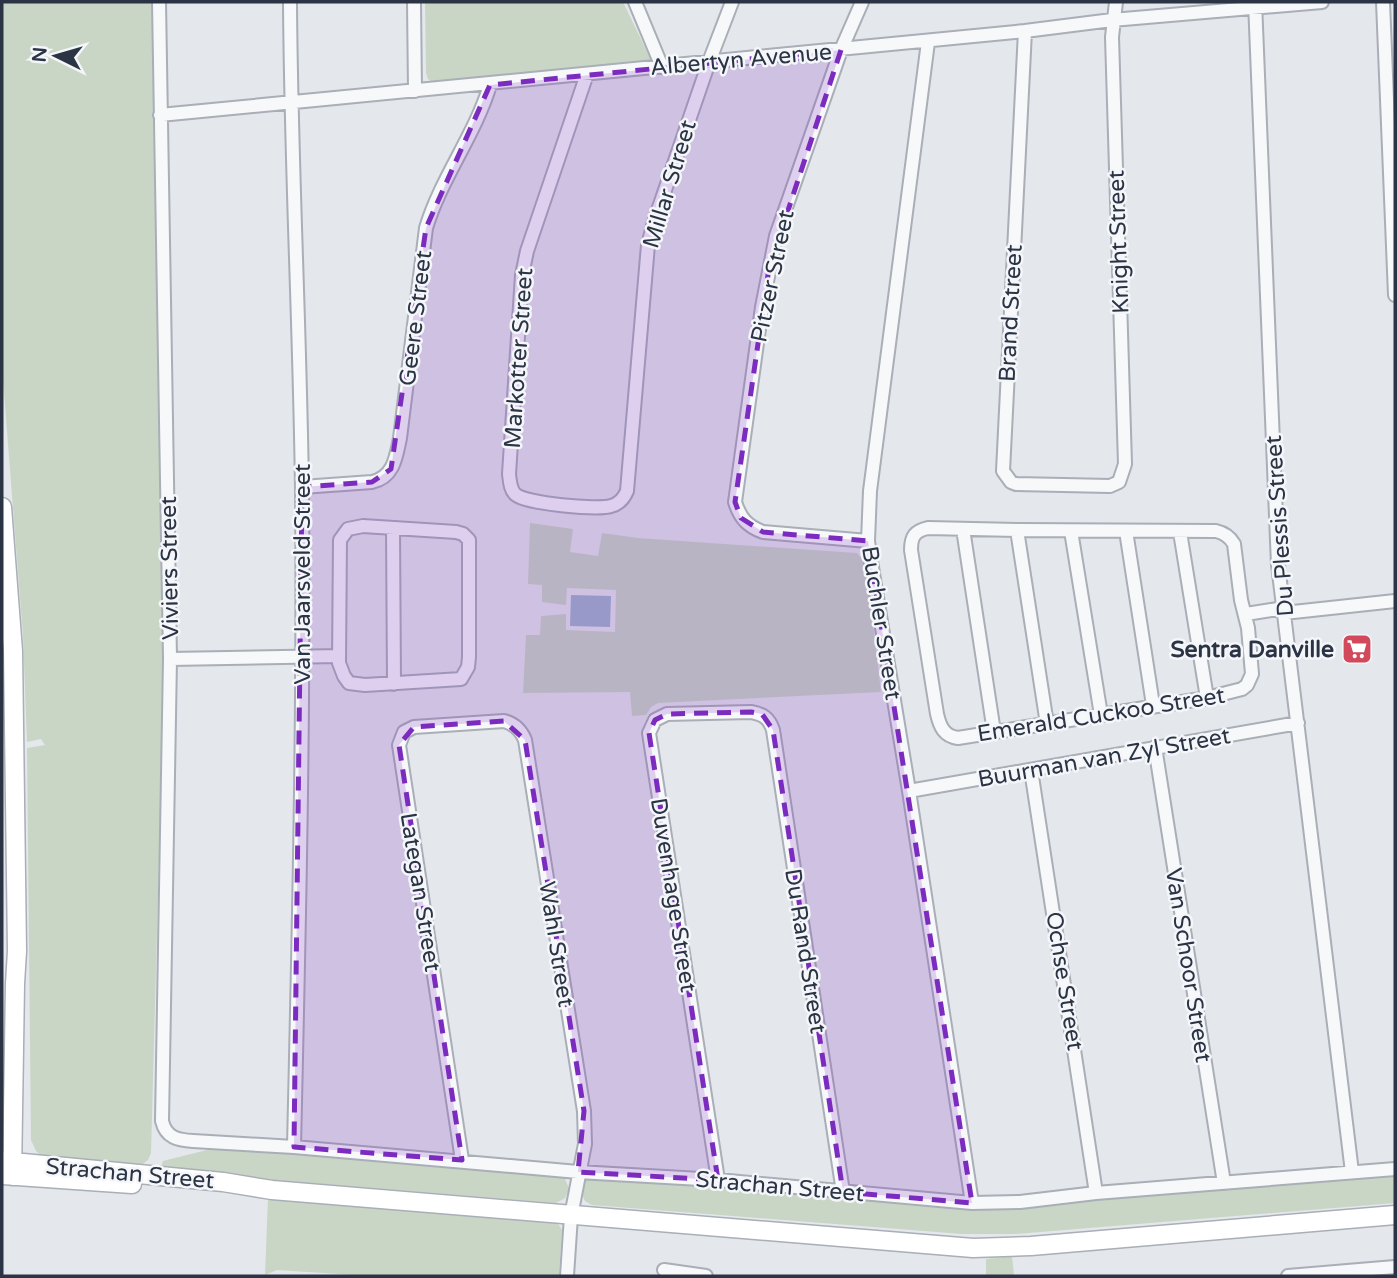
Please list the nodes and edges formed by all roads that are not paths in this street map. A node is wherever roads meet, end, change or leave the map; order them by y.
1 (159, 2) edge
2 (290, 2) edge
3 (414, 2) edge
4 (635, 2) edge
5 (732, 2) edge
6 (862, 2) edge
7 (1116, 2) edge
8 (1322, 2) edge
9 (1383, 2) edge
10 (1255, 5) edge
11 (1112, 20) junction
12 (1025, 32) junction
13 (928, 41) junction
14 (841, 50) junction
15 (709, 62) junction
16 (662, 67) junction
17 (587, 74) junction
18 (490, 85) junction
19 (415, 91) junction
20 (290, 104) junction
21 (160, 115) junction
22 (1395, 295) edge
23 (1119, 482) joint
24 (302, 487) junction
25 (624, 497) joint
26 (2, 507) edge
27 (393, 528) junction
28 (962, 529) junction
29 (1017, 530) junction
30 (1071, 531) junction
31 (1126, 531) junction
32 (1180, 532) junction
33 (868, 541) junction
34 (1395, 601) edge
35 (1284, 610) junction
36 (1246, 614) junction
37 (303, 656) junction
38 (339, 656) junction
39 (170, 659) junction
40 (394, 684) junction
41 (1207, 698) junction
42 (1153, 705) junction
43 (762, 714) joint
44 (1101, 715) junction
45 (510, 723) joint
46 (1298, 723) junction
47 (1047, 724) junction
48 (994, 732) junction
49 (1156, 747) junction
50 (1031, 770) junction
51 (909, 790) junction
52 (167, 1133) joint
53 (294, 1147) junction
54 (462, 1160) junction
55 (13, 1169) edge
56 (1395, 1169) edge
57 (578, 1172) junction
58 (1352, 1172) junction
59 (718, 1180) junction
60 (1224, 1182) junction
61 (843, 1192) junction
62 (1096, 1193) junction
63 (972, 1202) junction
64 (1395, 1214) edge
65 (571, 1216) junction
66 (1395, 1267) edge
67 (664, 1270) dead end
68 (567, 1276) edge
69 (706, 1276) edge
70 (1288, 1276) edge

1 - 21 street, Viviers Street
2 - 20 street, Van Jaarsveld Street
3 - 19 street
4 - 16 street
5 - 15 street, Millar Street
6 - 14 street, Pitzer Street
7 - 11 street, Knight Street
8 - 10 street, Albertyn Avenue
9 - 22 street
10 - 11 street, Albertyn Avenue
10 - 35 street, Du Plessis Street
11 - 12 street, Albertyn Avenue
11 - 23 street, Knight Street
12 - 13 street, Albertyn Avenue
12 - 23 street, Brand Street
13 - 14 street, Albertyn Avenue
13 - 33 street, Buchler Street
14 - 15 street, Albertyn Avenue
14 - 33 street, Pitzer Street
15 - 16 street, Albertyn Avenue
15 - 25 street, Millar Street
16 - 17 street, Albertyn Avenue
17 - 18 street, Albertyn Avenue
17 - 25 street, Markotter Street
18 - 19 street, Albertyn Avenue
18 - 24 street, Geere Street
19 - 20 street, Albertyn Avenue
20 - 21 street, Albertyn Avenue
20 - 24 street, Van Jaarsveld Street
21 - 39 street, Viviers Street
24 - 37 street, Van Jaarsveld Street
26 - 55 street
27 - 38 street
27 - 40 street
27 - 40 street
28 - 29 street, Emerald Cuckoo Street
28 - 48 street
28 - 48 street, Emerald Cuckoo Street
29 - 30 street, Emerald Cuckoo Street
29 - 47 street
30 - 31 street, Emerald Cuckoo Street
30 - 44 street
31 - 32 street, Emerald Cuckoo Street
31 - 42 street
32 - 36 street, Emerald Cuckoo Street
32 - 41 street
33 - 51 street, Buchler Street
34 - 35 street
35 - 36 street
35 - 46 street, Du Plessis Street
36 - 41 street, Emerald Cuckoo Street
37 - 38 street
37 - 39 street
37 - 53 street, Van Jaarsveld Street
38 - 40 street
39 - 52 street, Viviers Street
41 - 42 street, Emerald Cuckoo Street
42 - 44 street, Emerald Cuckoo Street
43 - 59 street, Duvenhage Street
43 - 61 street, Du Rand Street
44 - 47 street, Emerald Cuckoo Street
45 - 54 street, Lategan Street
45 - 57 street, Wahl Street
46 - 49 street, Buurman van Zyl Street
46 - 58 street, Du Plessis Street
47 - 48 street, Emerald Cuckoo Street
49 - 50 street, Buurman van Zyl Street
49 - 60 street, Van Schoor Street
50 - 51 street, Buurman van Zyl Street
50 - 62 street, Ochse Street
51 - 63 street, Buchler Street
52 - 53 street, Strachan Street
53 - 54 street, Strachan Street
54 - 57 street, Strachan Street
55 - 65 street, Strachan Street
56 - 58 street, Strachan Street
57 - 59 street, Strachan Street
57 - 65 street, Wahl Street
58 - 60 street, Strachan Street
59 - 61 street, Strachan Street
60 - 62 street, Strachan Street
61 - 63 street, Strachan Street
62 - 63 street, Strachan Street
64 - 65 street, Strachan Street
65 - 68 street, Wahl Street
66 - 70 street
67 - 69 street

